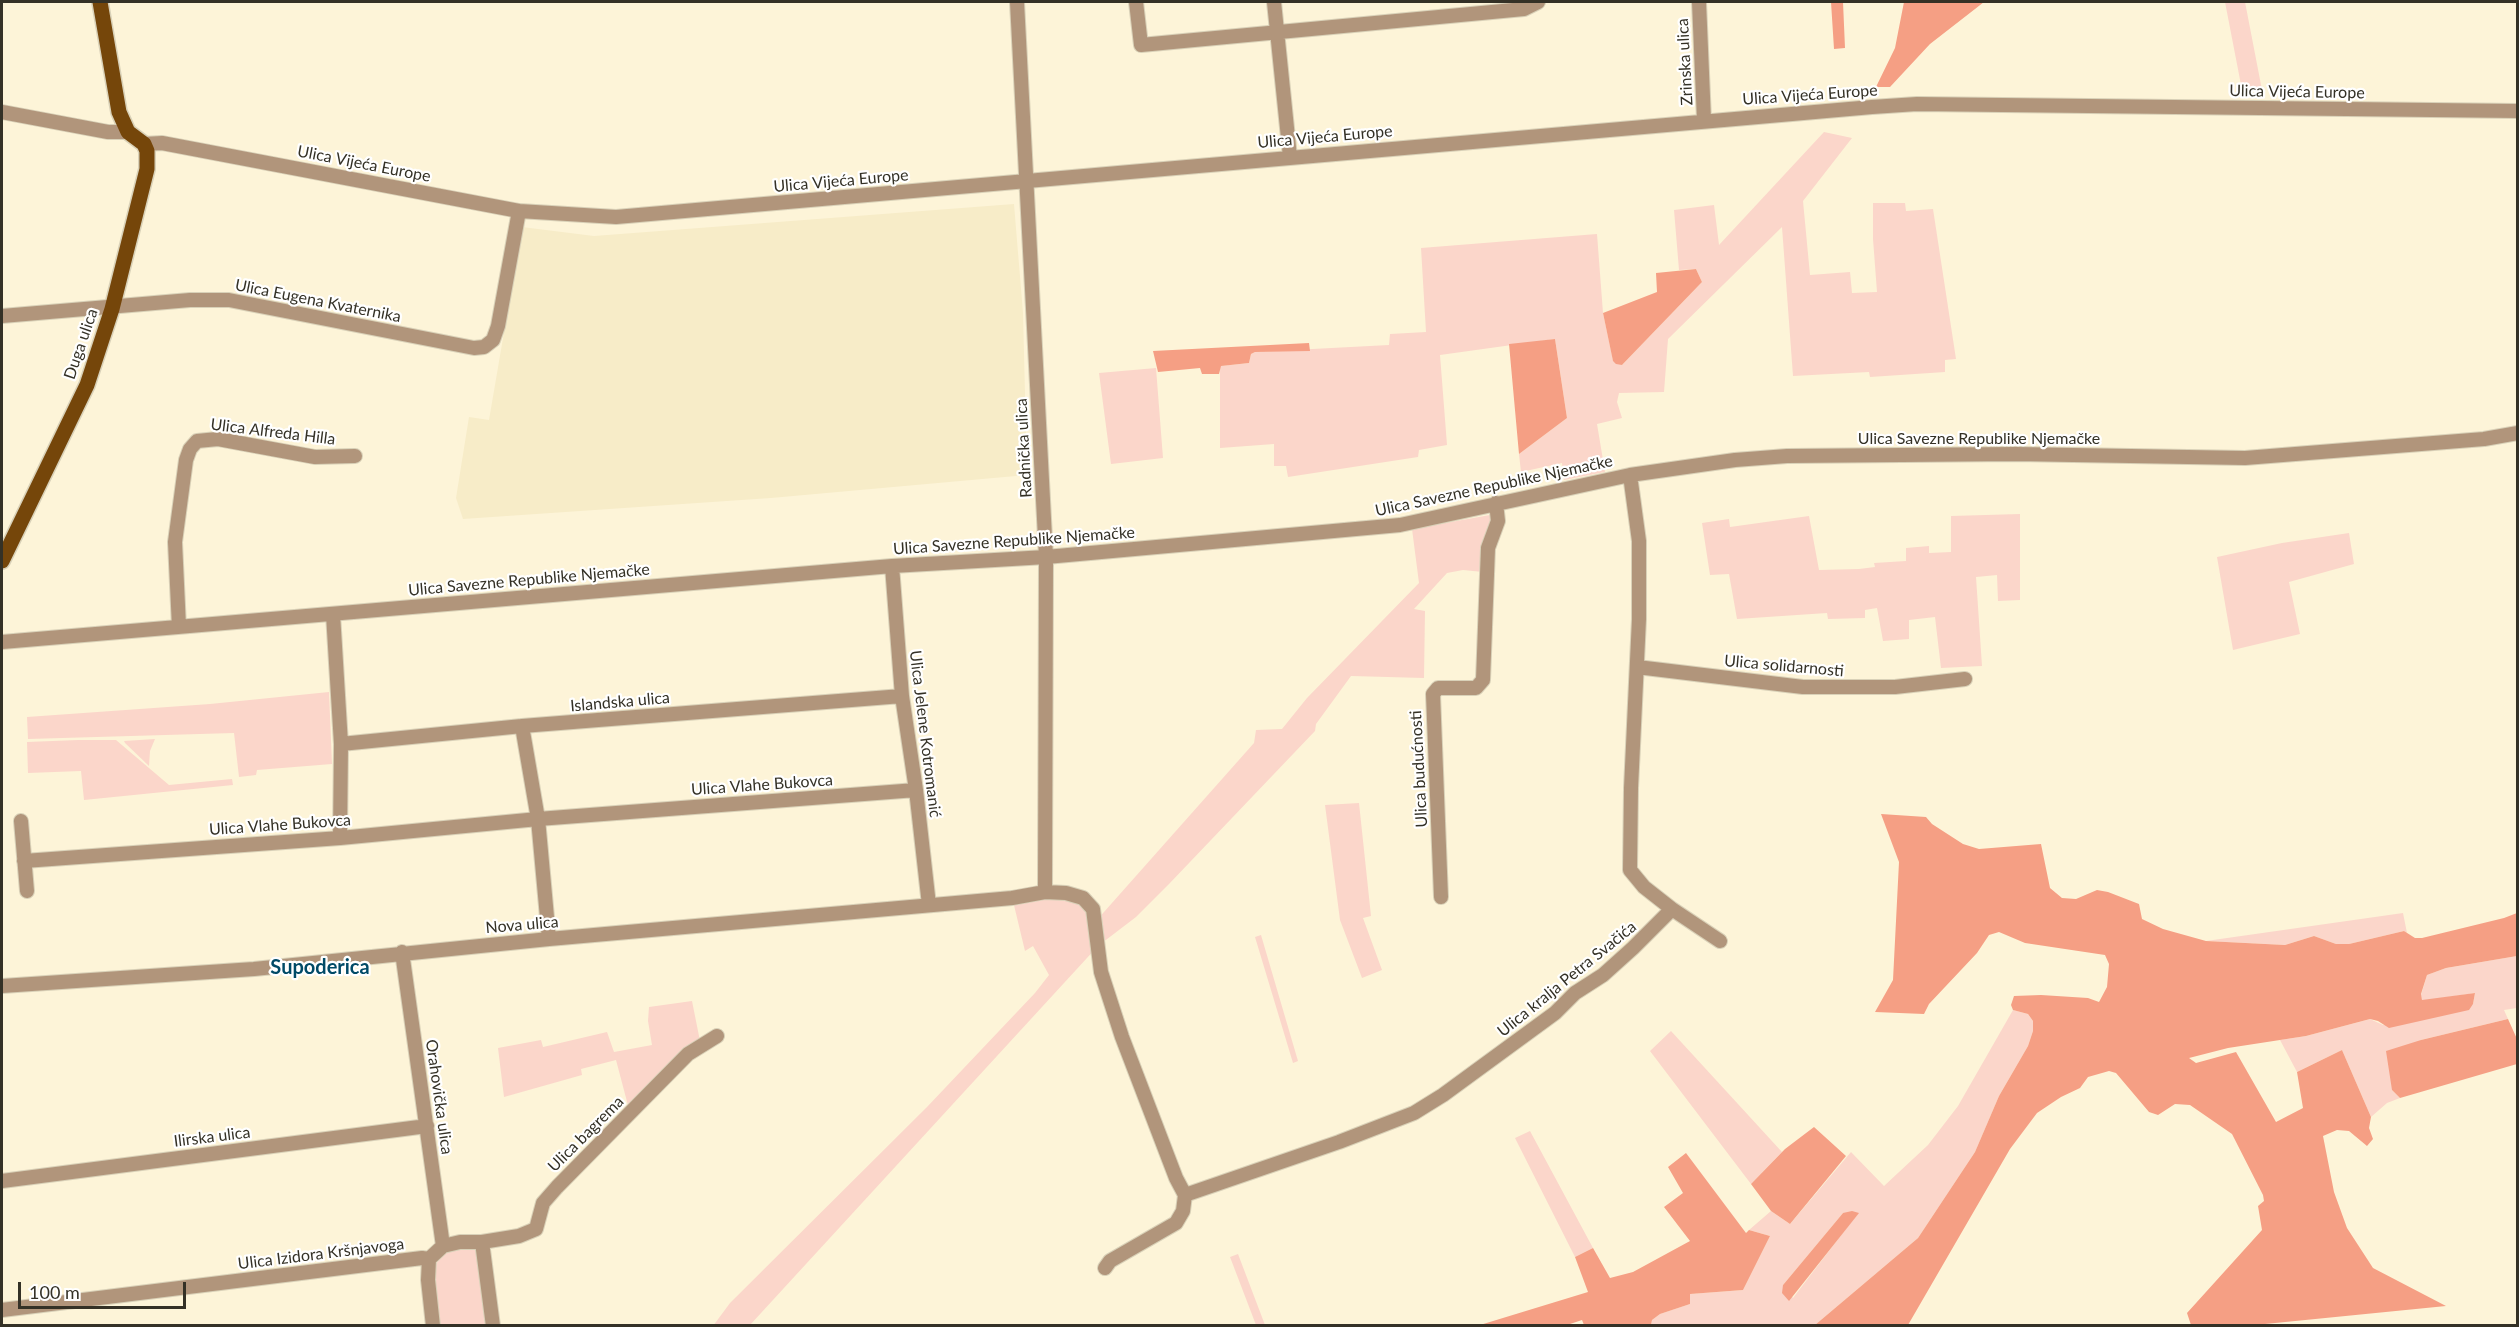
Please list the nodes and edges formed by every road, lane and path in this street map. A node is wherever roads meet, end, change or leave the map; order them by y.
1 (100, 2) edge
2 (1017, 2) edge
3 (1136, 2) edge
4 (1274, 2) edge
5 (1538, 2) edge
6 (1699, 2) edge
7 (1276, 33) junction
8 (2517, 111) edge
9 (2, 112) edge
10 (1704, 120) junction
11 (128, 132) junction
12 (144, 144) junction
13 (1290, 157) junction
14 (1026, 181) junction
15 (519, 211) junction
16 (112, 309) junction
17 (2, 316) edge
18 (2517, 433) edge
19 (355, 456) dead end
20 (1630, 475) junction
21 (1496, 503) junction
22 (1046, 556) junction
23 (2, 561) edge
24 (892, 566) junction
25 (333, 614) junction
26 (179, 627) junction
27 (2, 642) edge
28 (1637, 667) junction
29 (1965, 679) dead end
30 (902, 696) junction
31 (522, 726) junction
32 (341, 744) junction
33 (916, 790) junction
34 (538, 819) junction
35 (21, 821) dead end
36 (340, 838) junction
37 (24, 861) junction
38 (27, 891) dead end
39 (1045, 892) junction
40 (1441, 897) dead end
41 (929, 905) junction
42 (1672, 909) junction
43 (549, 939) junction
44 (1720, 941) dead end
45 (402, 952) junction
46 (2, 986) edge
47 (717, 1036) dead end
48 (427, 1126) junction
49 (2, 1181) edge
50 (1190, 1194) junction
51 (482, 1242) junction
52 (443, 1246) junction
53 (429, 1260) junction
54 (1105, 1268) dead end
55 (2, 1310) edge
56 (433, 1326) edge
57 (494, 1326) edge

1 - 11 main road
2 - 14 street, Radnička ulica
3 - 7 street
4 - 7 street
5 - 7 street
6 - 10 street, Zrinska ulica
7 - 13 street
8 - 10 street, Ulica Vijeća Europe
9 - 11 street
10 - 13 street, Ulica Vijeća Europe
11 - 12 main road
12 - 15 street, Ulica Vijeća Europe
12 - 16 main road, Duga ulica
13 - 14 street, Ulica Vijeća Europe
14 - 15 street, Ulica Vijeća Europe
14 - 22 street, Radnička ulica
15 - 16 street, Ulica Eugena Kvaternika
16 - 17 street, Ulica Eugena Kvaternika
16 - 23 main road, Duga ulica
18 - 20 street, Ulica Savezne Republike Njemačke
19 - 26 street, Ulica Alfreda Hilla
20 - 21 street, Ulica Savezne Republike Njemačke
20 - 28 street
21 - 22 street, Ulica Savezne Republike Njemačke
21 - 40 street, Ulica budućnosti
22 - 24 street, Ulica Savezne Republike Njemačke
22 - 39 street, Radnička ulica
24 - 25 street, Ulica Savezne Republike Njemačke
24 - 30 street, Ulica Jelene Kotromanić
25 - 26 street, Ulica Savezne Republike Njemačke
25 - 32 street
26 - 27 street, Ulica Savezne Republike Njemačke
28 - 29 street, Ulica solidarnosti
28 - 42 street
30 - 31 street, Islandska ulica
30 - 33 street, Ulica Jelene Kotromanić
31 - 32 street, Islandska ulica
31 - 34 street
32 - 36 street
33 - 34 street, Ulica Vlahe Bukovca
33 - 41 street, Ulica Jelene Kotromanić
34 - 36 street, Ulica Vlahe Bukovca
34 - 43 street
35 - 37 street
36 - 37 street, Ulica Vlahe Bukovca
37 - 38 street
39 - 41 street, Nova ulica
39 - 50 street, Nova ulica
41 - 43 street, Nova ulica
42 - 44 street
42 - 50 street, Ulica kralja Petra Svačića
43 - 45 street, Nova ulica
45 - 46 street, Nova ulica
45 - 48 street, Orahovička ulica
47 - 51 street, Ulica bagrema
48 - 49 street, Ilirska ulica
48 - 52 street, Orahovička ulica
50 - 54 street
51 - 52 street
51 - 57 street
52 - 53 street
53 - 55 street, Ulica Izidora Kršnjavoga
53 - 56 street

